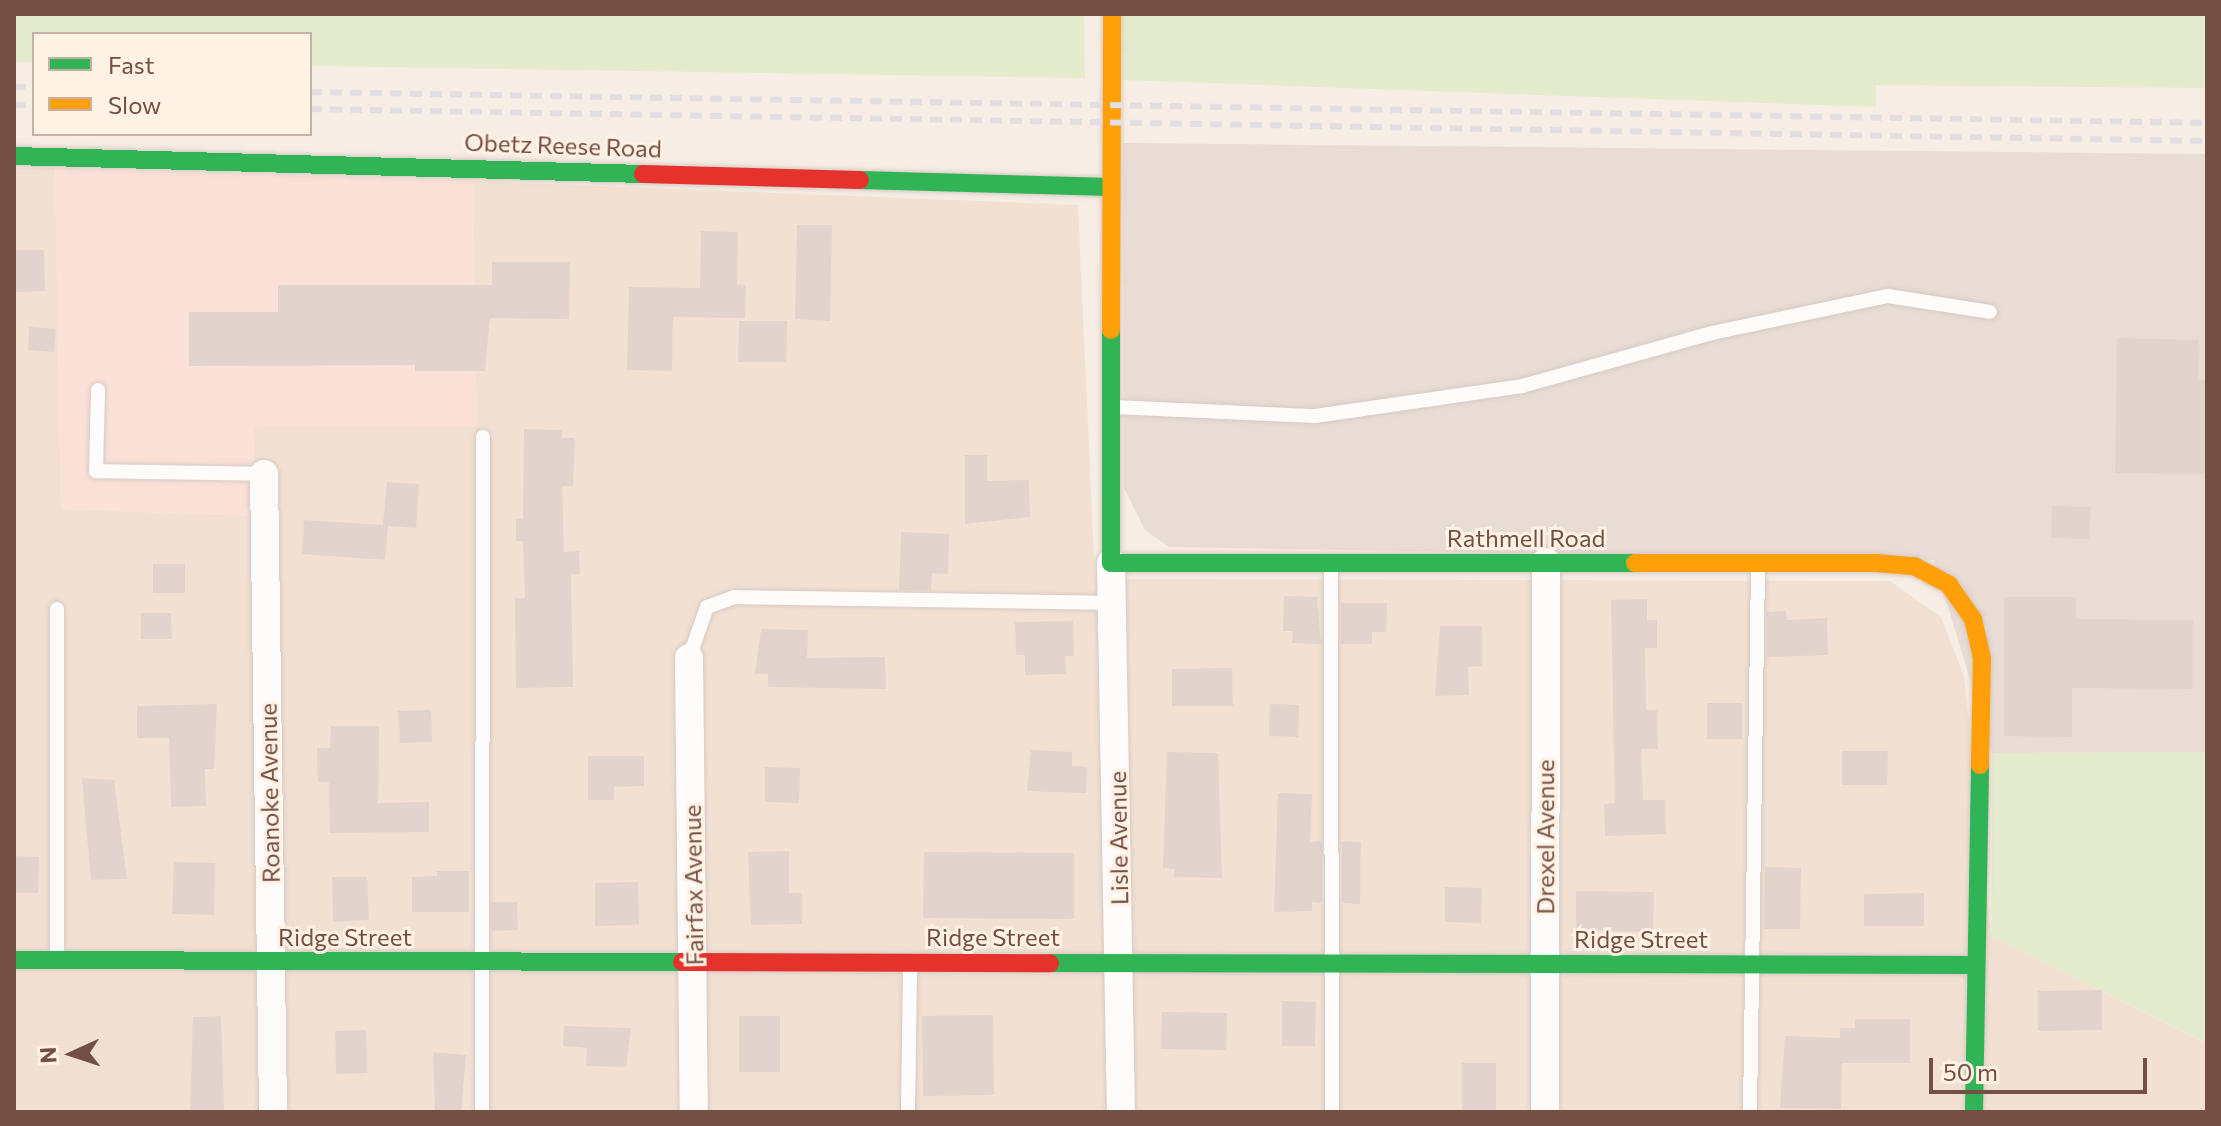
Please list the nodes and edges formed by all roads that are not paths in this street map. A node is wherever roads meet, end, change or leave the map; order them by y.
1 (1112, 14) edge
2 (14, 156) edge
3 (1110, 187) junction
4 (1990, 312) dead end
5 (98, 390) dead end
6 (1110, 407) junction
7 (483, 437) dead end
8 (264, 474) joint
9 (1331, 562) junction
10 (1546, 562) junction
11 (1758, 562) junction
12 (1111, 563) junction
13 (1112, 603) junction
14 (57, 609) dead end
15 (689, 658) joint
16 (14, 960) edge
17 (57, 960) junction
18 (479, 960) junction
19 (695, 960) junction
20 (272, 961) junction
21 (910, 961) junction
22 (1121, 961) junction
23 (1330, 962) junction
24 (1545, 962) junction
25 (1752, 963) junction
26 (1972, 965) junction
27 (273, 1112) edge
28 (482, 1112) edge
29 (694, 1112) edge
30 (908, 1112) edge
31 (1121, 1112) edge
32 (1332, 1112) edge
33 (1545, 1112) edge
34 (1750, 1112) edge
35 (1974, 1112) edge

1 - 3 street
2 - 3 street, Obetz Reese Road
3 - 6 street
4 - 6 lane
5 - 8 lane
6 - 12 street
7 - 18 lane
8 - 20 street, Roanoke Avenue
9 - 10 street, Rathmell Road
9 - 12 street, Rathmell Road
9 - 23 lane
10 - 11 street, Rathmell Road
10 - 24 street, Drexel Avenue
11 - 25 lane
11 - 26 street, Rathmell Road
12 - 13 street, Lisle Avenue
13 - 15 lane
13 - 22 street, Lisle Avenue
14 - 17 lane
15 - 19 street, Fairfax Avenue
16 - 17 street, Ridge Street
17 - 20 street, Ridge Street
18 - 19 street, Ridge Street
18 - 20 street, Ridge Street
18 - 28 lane
19 - 21 street, Ridge Street
19 - 29 street, Fairfax Avenue
20 - 27 street, Roanoke Avenue
21 - 22 street, Ridge Street
21 - 30 lane
22 - 23 street, Ridge Street
22 - 31 street, Lisle Avenue
23 - 24 street, Ridge Street
23 - 32 lane
24 - 25 street, Ridge Street
24 - 33 street, Drexel Avenue
25 - 26 street, Ridge Street
25 - 34 lane
26 - 35 street, Rathmell Road

